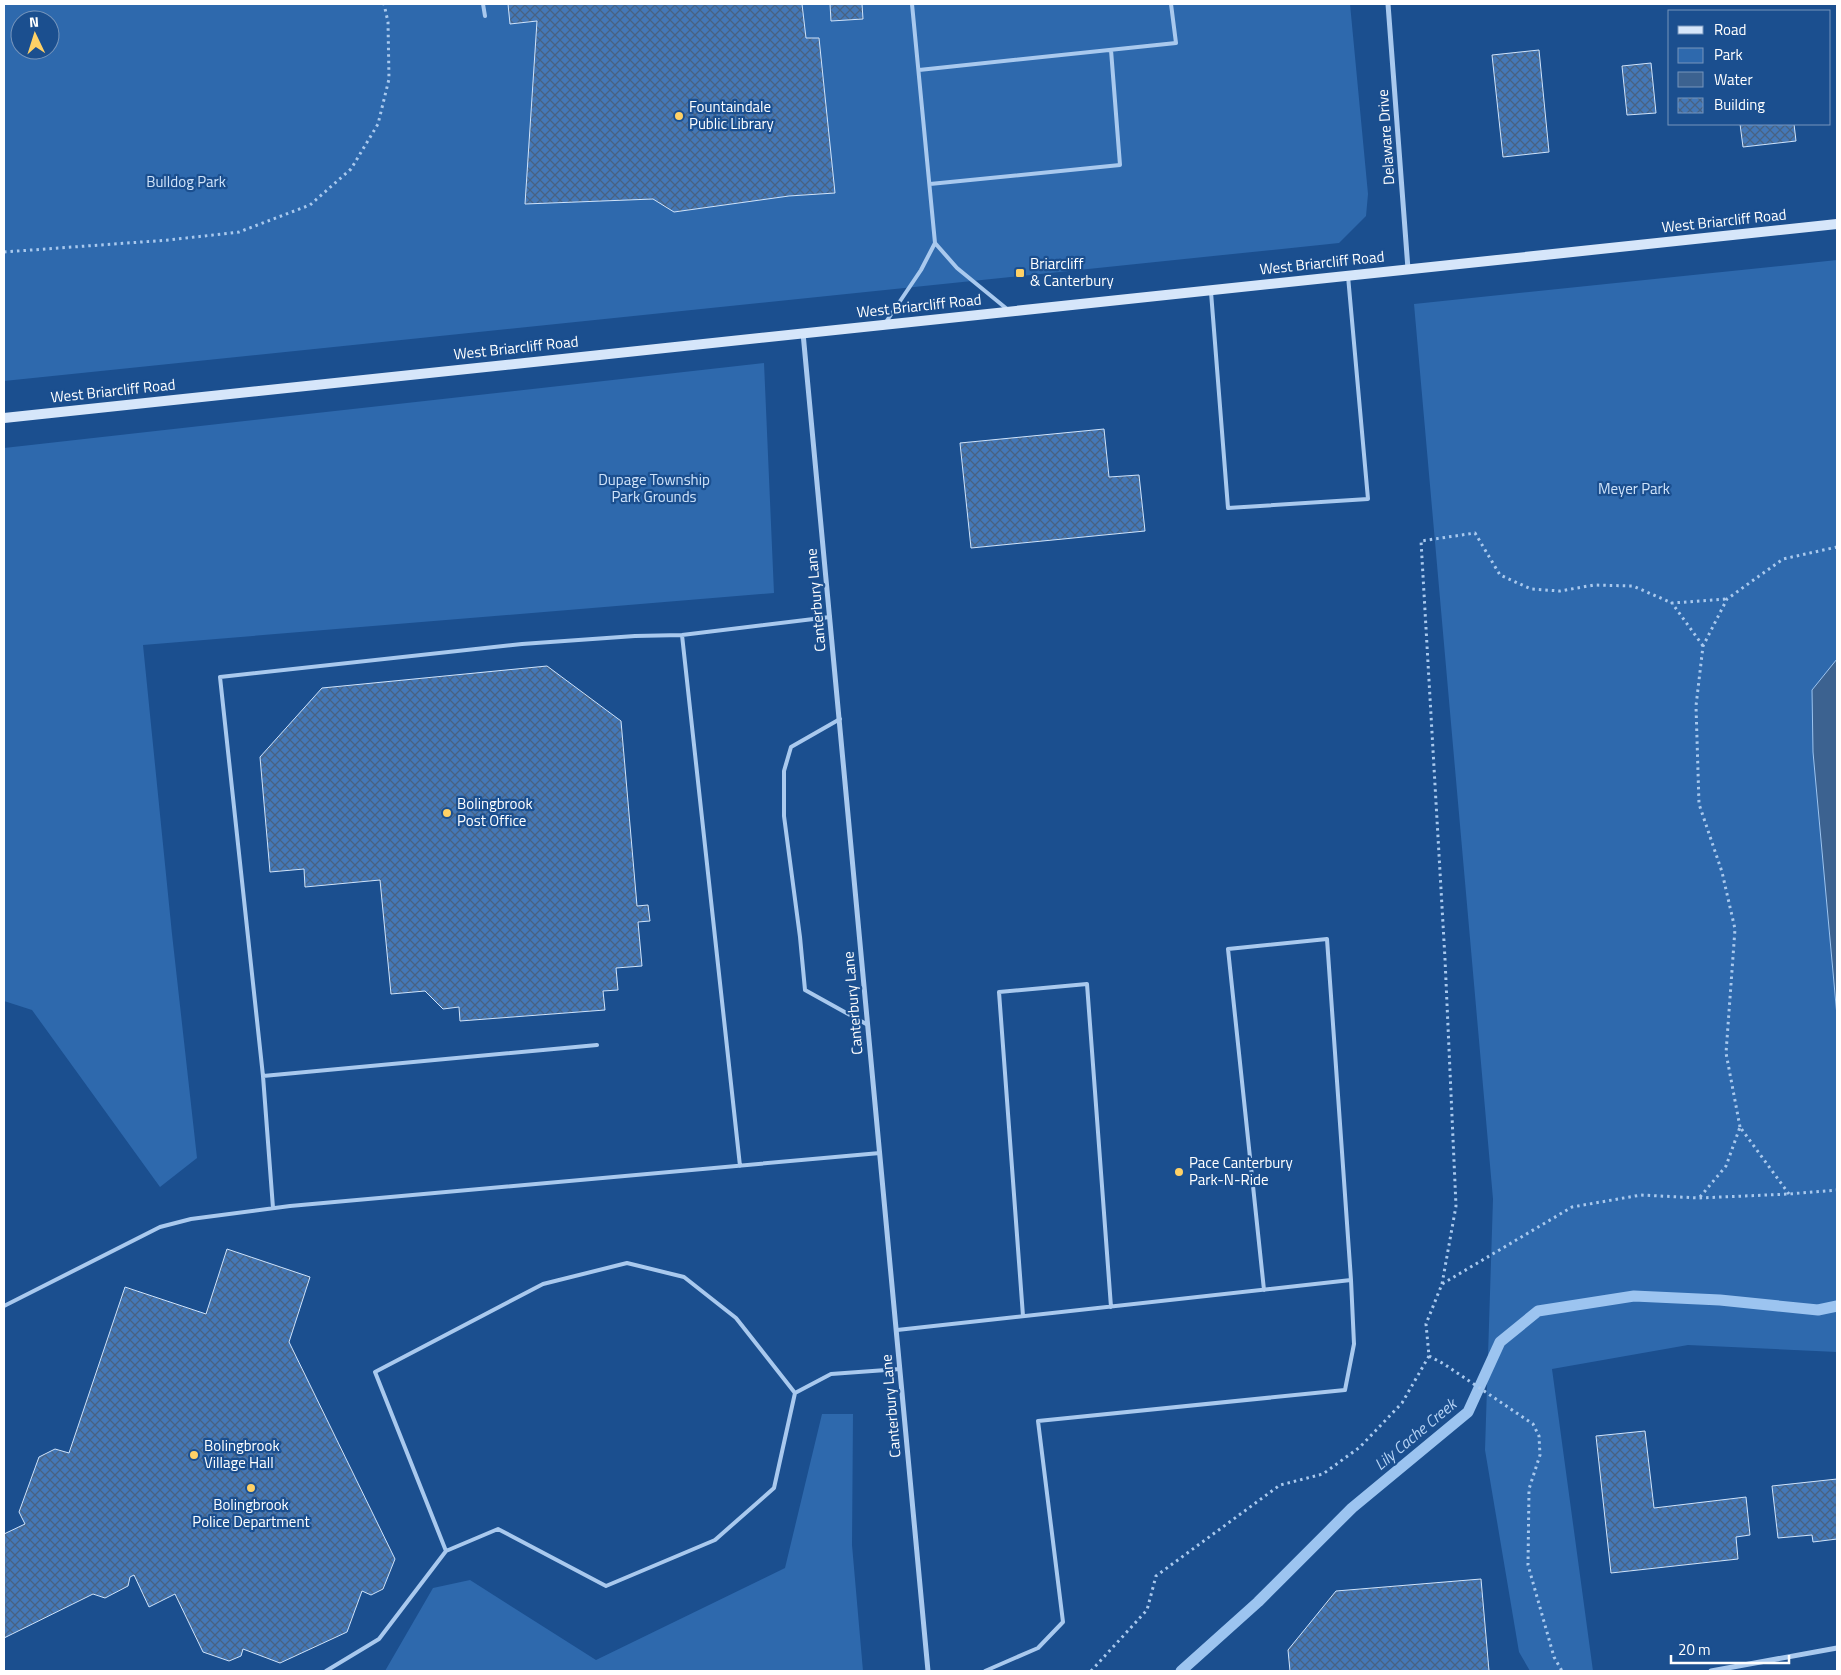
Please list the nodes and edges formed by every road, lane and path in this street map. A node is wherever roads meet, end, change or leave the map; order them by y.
1 (384, 4) edge
2 (483, 4) edge
3 (912, 4) edge
4 (1172, 4) edge
5 (1388, 4) edge
6 (484, 16) dead end
7 (1111, 50) junction
8 (919, 70) junction
9 (930, 184) junction
10 (1837, 224) edge
11 (935, 243) junction
12 (4, 252) edge
13 (1408, 269) junction
14 (1348, 275) junction
15 (1211, 290) junction
16 (1010, 311) junction
17 (885, 324) junction
18 (803, 332) junction
19 (4, 418) edge
20 (1837, 547) edge
21 (1727, 599) junction
22 (1672, 602) junction
23 (830, 617) junction
24 (682, 635) junction
25 (1703, 646) junction
26 (840, 719) junction
27 (868, 1025) junction
28 (597, 1045) dead end
29 (263, 1076) junction
30 (1740, 1127) junction
31 (880, 1153) junction
32 (740, 1166) junction
33 (1837, 1190) edge
34 (1789, 1194) junction
35 (1699, 1198) junction
36 (273, 1208) junction
37 (1351, 1280) junction
38 (1442, 1284) junction
39 (1264, 1290) junction
40 (4, 1306) edge
41 (1111, 1307) junction
42 (1024, 1316) junction
43 (897, 1330) junction
44 (1428, 1356) junction
45 (900, 1369) junction
46 (796, 1393) junction
47 (446, 1551) junction
48 (1837, 1648) edge
49 (326, 1671) edge
50 (928, 1671) edge
51 (985, 1671) edge
52 (1091, 1671) edge
53 (1562, 1671) edge
54 (1711, 1671) edge

1 - 12 path
2 - 6 lane
3 - 8 lane
4 - 7 lane
5 - 13 street, Delaware Drive
7 - 8 lane
7 - 9 lane
8 - 9 lane
9 - 11 lane
10 - 13 street, West Briarcliff Road
11 - 16 lane
11 - 17 lane
13 - 14 street, West Briarcliff Road
14 - 15 street, West Briarcliff Road
14 - 15 lane
15 - 16 street, West Briarcliff Road
16 - 17 street, West Briarcliff Road
17 - 18 street, West Briarcliff Road
18 - 19 street, West Briarcliff Road
18 - 23 street, Canterbury Lane
20 - 21 path
21 - 22 path
21 - 25 path
22 - 25 path
22 - 38 path
23 - 24 lane
23 - 26 street, Canterbury Lane
24 - 29 lane
24 - 32 lane
25 - 30 path
26 - 27 street, Canterbury Lane
26 - 27 lane
27 - 31 street, Canterbury Lane
28 - 29 lane
29 - 36 lane
30 - 34 path
30 - 35 path
31 - 32 lane
31 - 43 street, Canterbury Lane
32 - 36 lane
33 - 34 path
34 - 35 path
35 - 38 path
36 - 40 lane
37 - 39 lane
37 - 39 lane
37 - 51 lane
38 - 44 path
39 - 41 lane
41 - 42 lane
41 - 42 lane
42 - 43 lane
43 - 45 street, Canterbury Lane
44 - 52 path
44 - 53 path
45 - 46 lane
45 - 50 street, Canterbury Lane
46 - 47 lane
46 - 47 lane
47 - 49 lane
48 - 54 street

